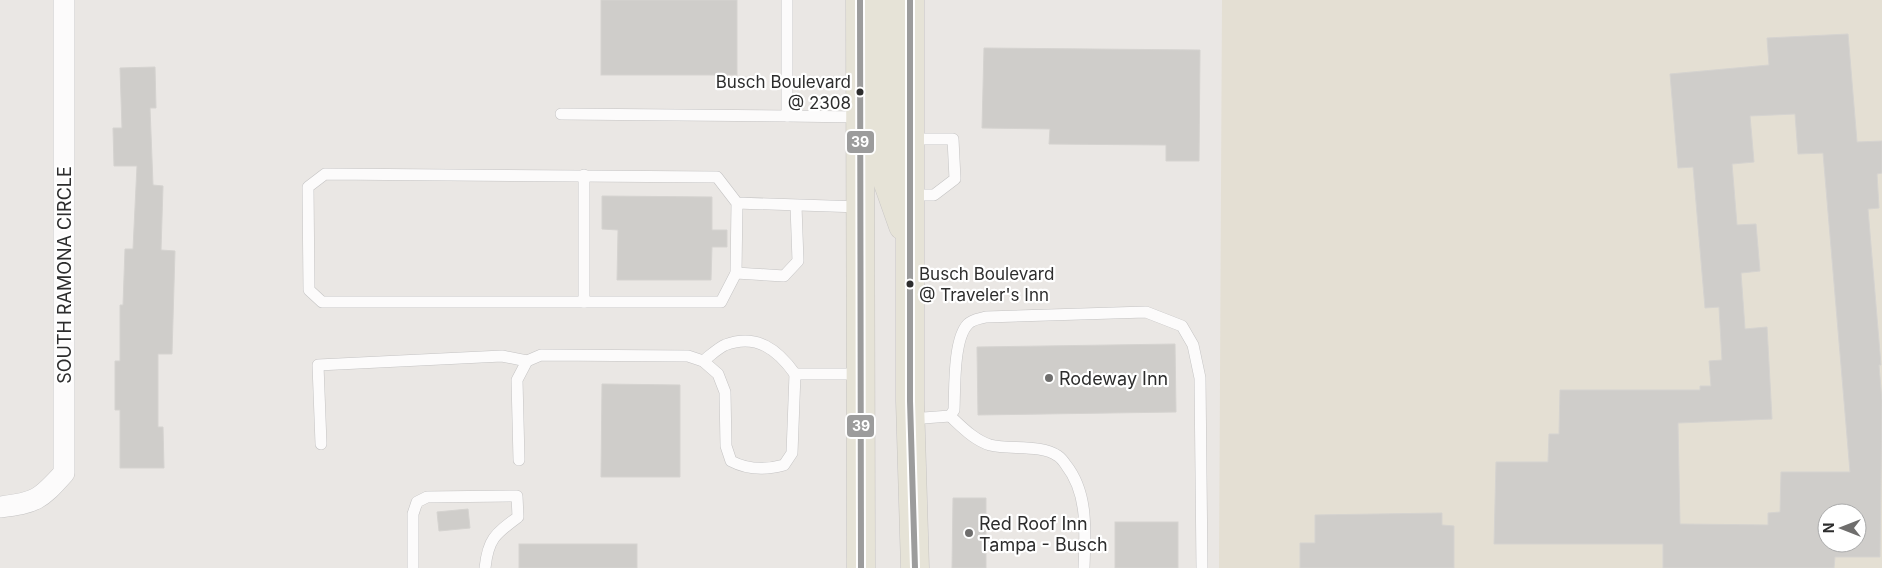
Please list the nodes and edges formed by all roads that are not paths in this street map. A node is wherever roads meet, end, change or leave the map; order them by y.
1 (64, 0) edge
2 (787, 0) edge
3 (860, 0) edge
4 (885, 0) edge
5 (910, 0) edge
6 (561, 114) dead end
7 (787, 116) junction
8 (860, 118) junction
9 (910, 139) junction
10 (584, 175) junction
11 (910, 195) junction
12 (737, 203) junction
13 (796, 206) junction
14 (860, 207) junction
15 (910, 244) junction
16 (736, 273) junction
17 (584, 302) junction
18 (527, 361) junction
19 (703, 361) junction
20 (795, 374) junction
21 (860, 374) junction
22 (950, 416) junction
23 (910, 419) junction
24 (321, 444) dead end
25 (519, 460) dead end
26 (0, 507) edge
27 (413, 568) edge
28 (485, 568) edge
29 (861, 568) edge
30 (915, 568) edge
31 (1084, 568) edge
32 (1202, 568) edge

1 - 26 street, SOUTH RAMONA CIRCLE
2 - 7 lane
3 - 8 main road
4 - 15 main road
5 - 9 main road
6 - 7 lane
7 - 8 lane
8 - 14 main road
9 - 11 main road
9 - 11 lane
10 - 12 lane
10 - 17 lane
10 - 17 lane
11 - 15 main road
12 - 13 lane
12 - 16 lane
13 - 14 lane
13 - 16 lane
14 - 21 main road
15 - 23 main road
16 - 17 lane
18 - 19 lane
18 - 24 lane
18 - 25 lane
19 - 20 lane
19 - 20 lane
20 - 21 lane
21 - 29 main road
22 - 23 lane
22 - 31 lane
22 - 32 lane
23 - 30 main road
27 - 28 lane

